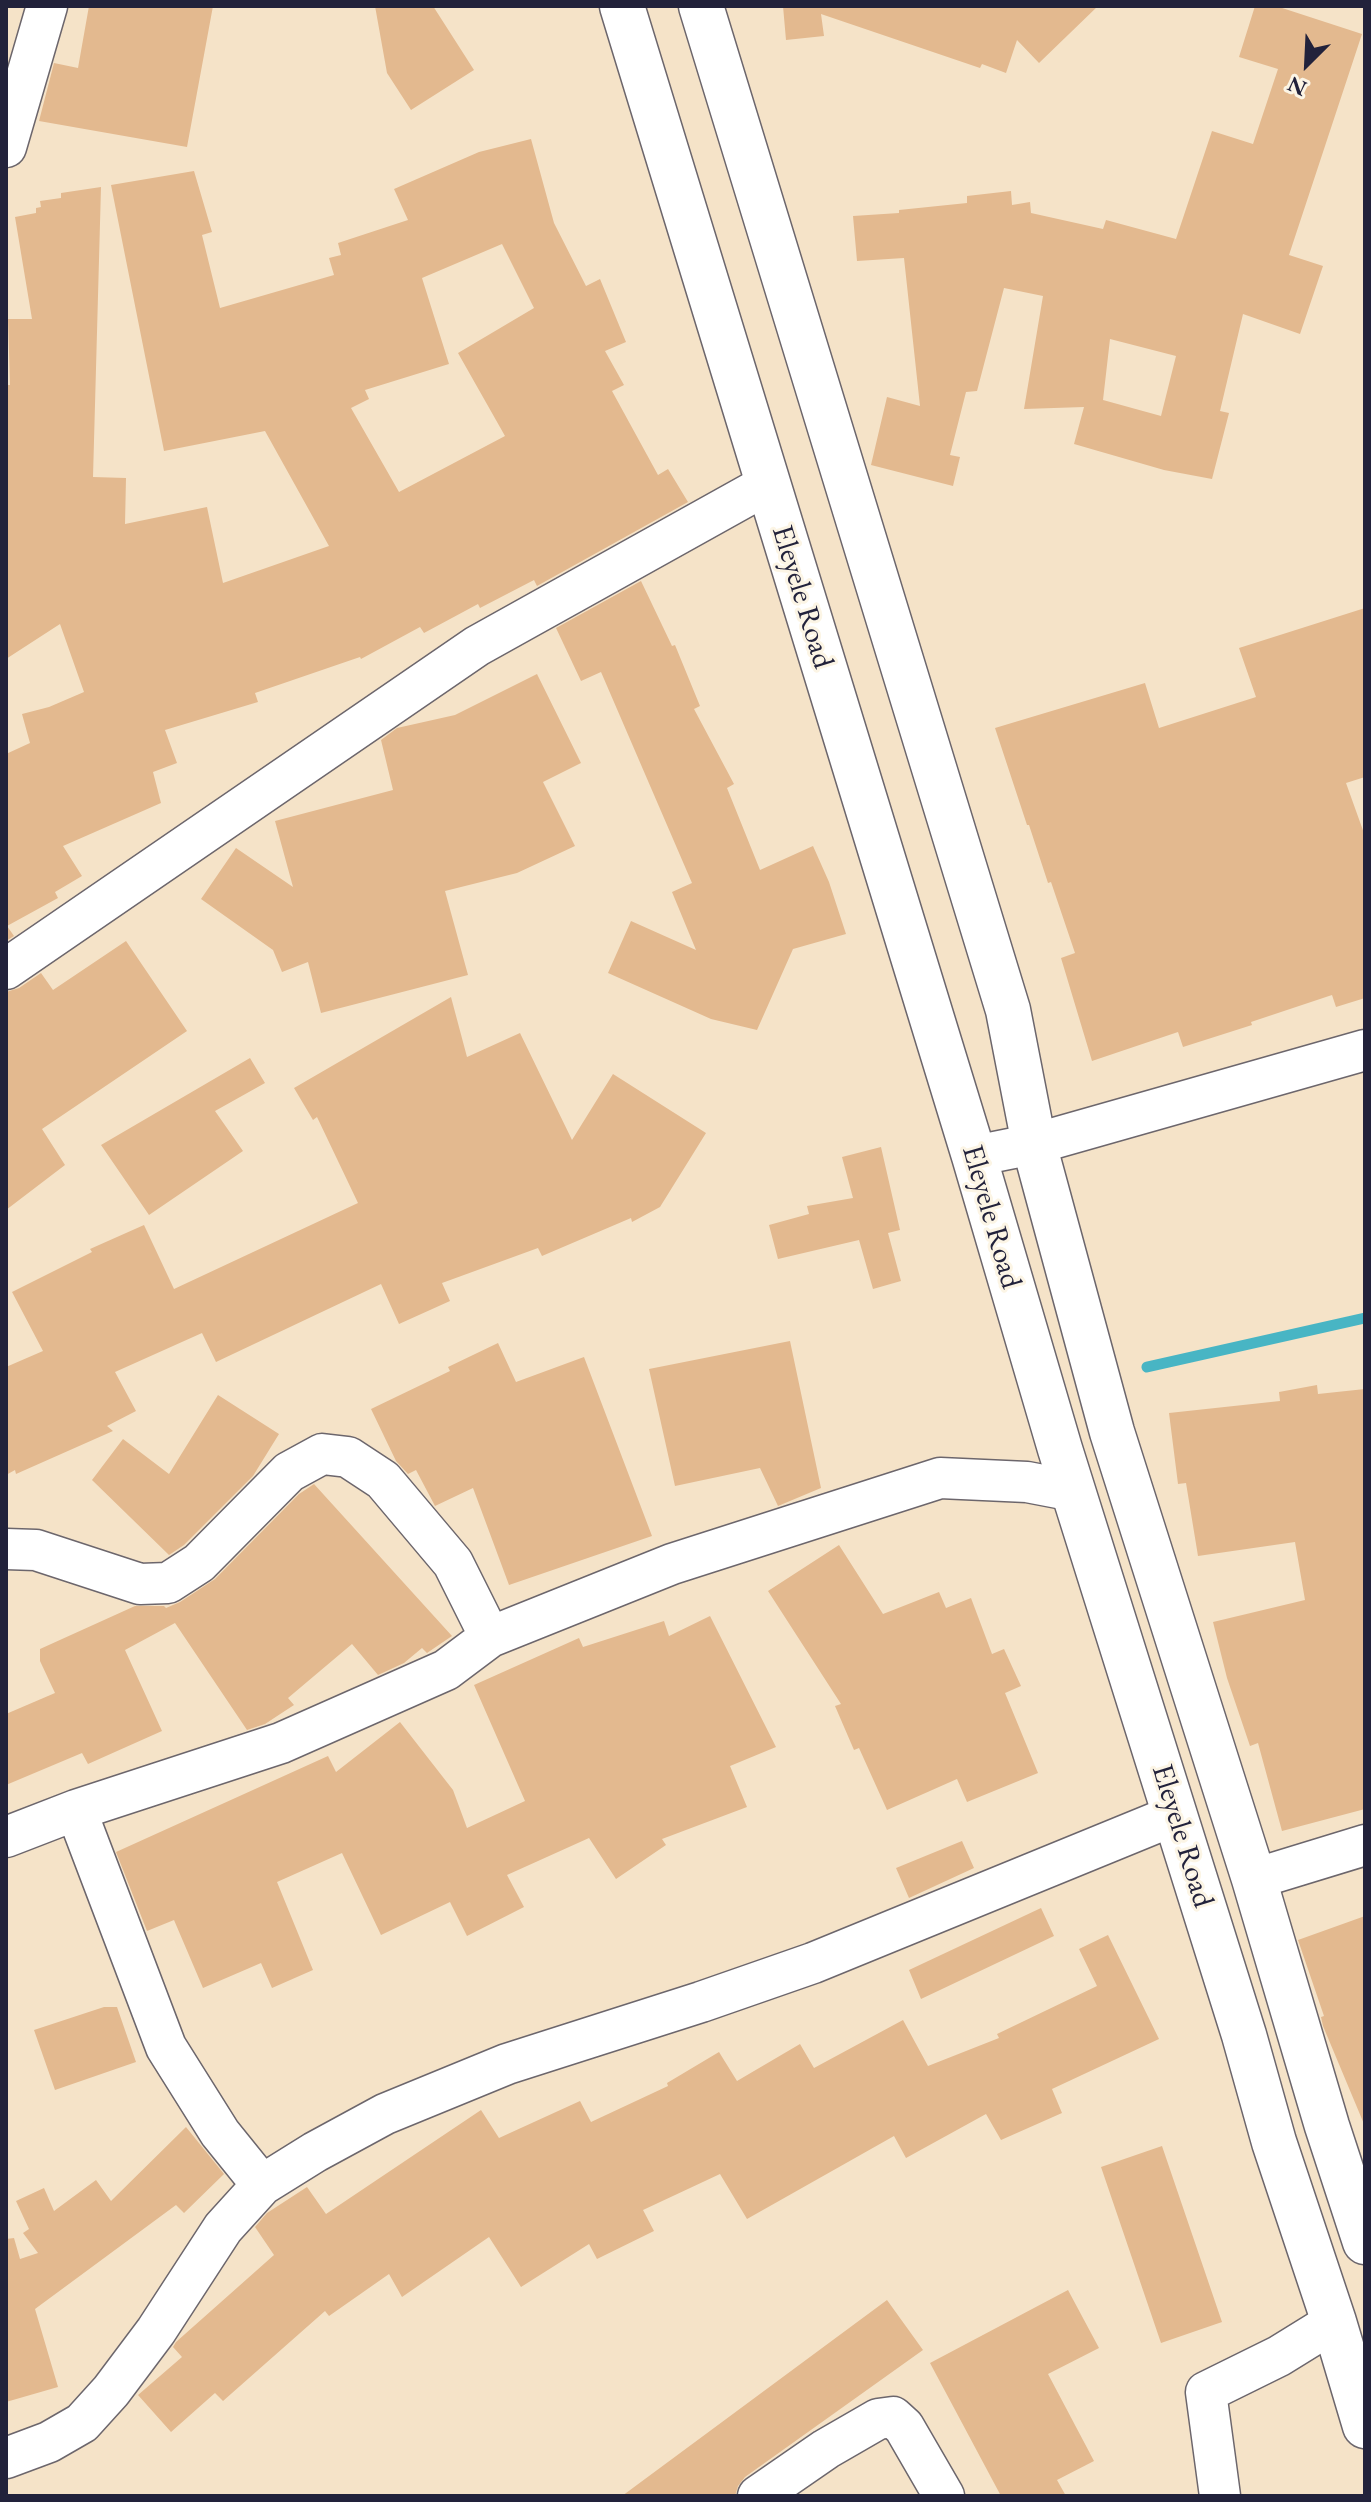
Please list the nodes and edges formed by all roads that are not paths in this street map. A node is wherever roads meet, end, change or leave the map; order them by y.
1 (47, 6) edge
2 (622, 6) edge
3 (701, 6) edge
4 (6, 147) edge
5 (768, 484) junction
6 (6, 969) edge
7 (1365, 1050) edge
8 (1034, 1144) junction
9 (974, 1156) junction
10 (1074, 1491) junction
11 (6, 1549) edge
12 (490, 1637) junction
13 (76, 1810) junction
14 (1175, 1815) junction
15 (6, 1837) edge
16 (1365, 1845) edge
17 (1254, 1879) junction
18 (262, 2185) junction
19 (1365, 2242) edge
20 (1334, 2322) junction
21 (1365, 2426) edge
22 (6, 2458) edge
23 (758, 2496) edge
24 (944, 2496) edge
25 (1220, 2496) edge

1 - 4 street
2 - 5 main road, Eleyele Road
3 - 8 main road, Eleyele Road
5 - 6 street
5 - 9 main road, Eleyele Road
7 - 8 street
8 - 9 street
8 - 17 main road, Eleyele Road
9 - 10 main road, Eleyele Road
10 - 12 street
10 - 14 main road, Eleyele Road
11 - 12 street
12 - 13 street
13 - 15 street
13 - 18 street
14 - 18 street
14 - 20 main road, Eleyele Road
16 - 17 street
17 - 19 main road, Eleyele Road
18 - 22 street
20 - 21 main road, Eleyele Road
20 - 25 street
23 - 24 street

